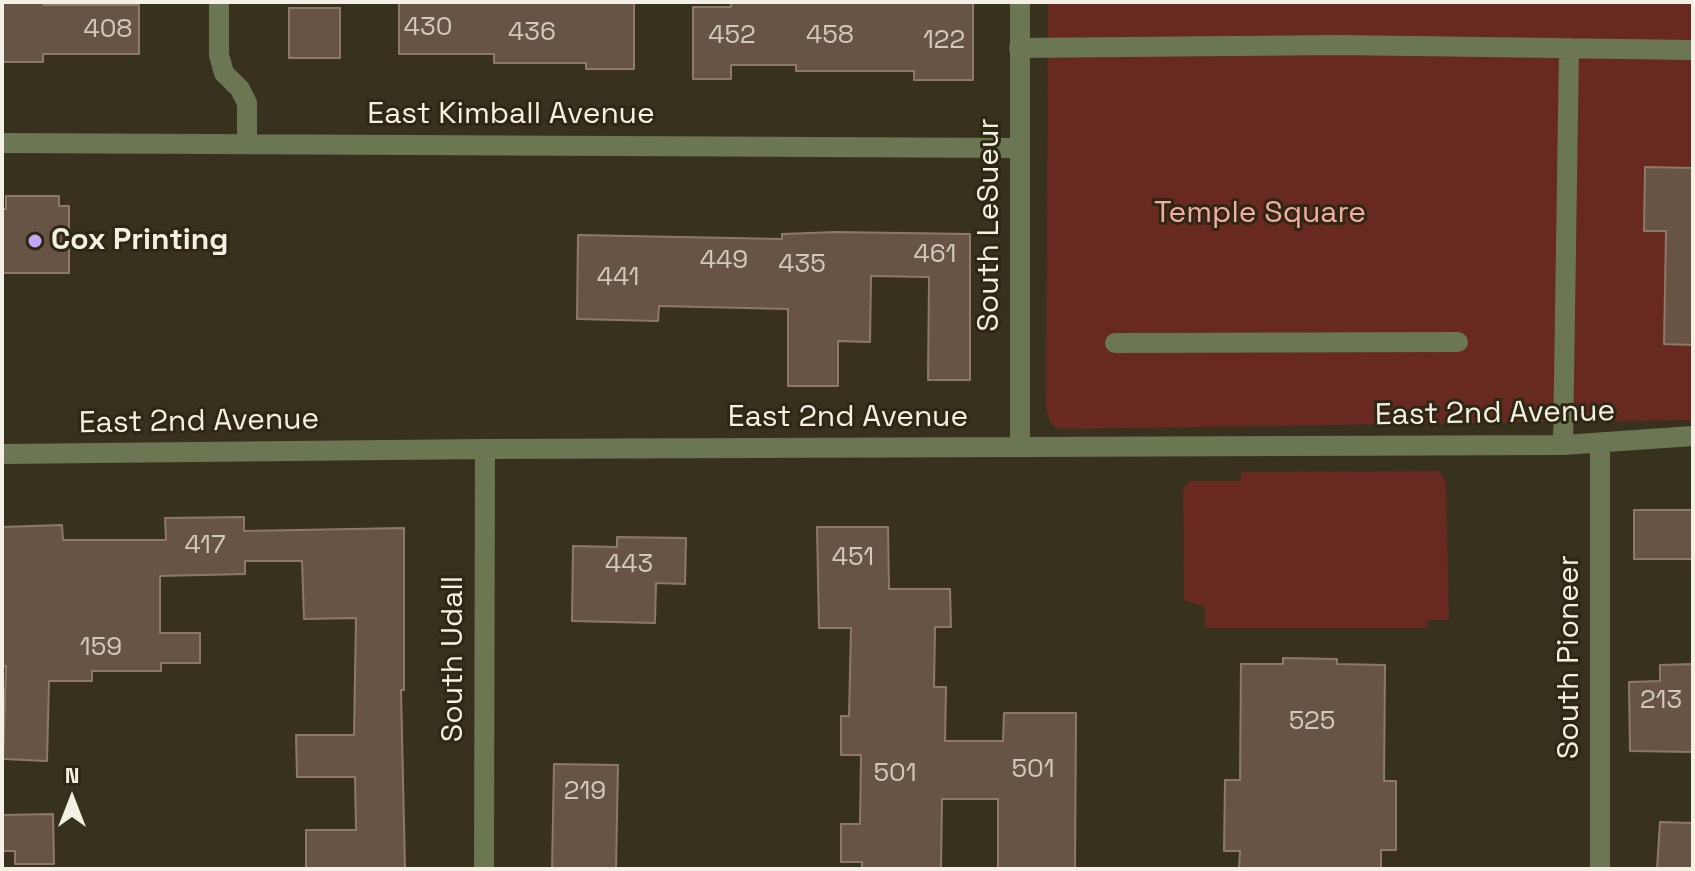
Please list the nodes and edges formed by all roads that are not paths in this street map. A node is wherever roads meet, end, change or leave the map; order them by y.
1 (219, 2) edge
2 (1020, 2) edge
3 (1019, 48) junction
4 (1569, 48) junction
5 (1693, 50) edge
6 (2, 143) edge
7 (247, 143) junction
8 (1020, 148) junction
9 (1458, 342) dead end
10 (1115, 343) dead end
11 (1693, 436) edge
12 (1600, 444) junction
13 (1563, 445) junction
14 (1020, 447) junction
15 (485, 449) junction
16 (2, 454) edge
17 (484, 869) edge
18 (1600, 869) edge

1 - 7 street
2 - 3 street, South LeSueur
3 - 4 street
3 - 8 street, South LeSueur
4 - 5 street
4 - 13 street
6 - 7 street, East Kimball Avenue
7 - 8 street, East Kimball Avenue
8 - 14 street, South LeSueur
9 - 10 street
11 - 12 street, East 2nd Avenue
12 - 13 street, East 2nd Avenue
12 - 18 street, South Pioneer
13 - 14 street, East 2nd Avenue
14 - 15 street, East 2nd Avenue
15 - 16 street, East 2nd Avenue
15 - 17 street, South Udall

